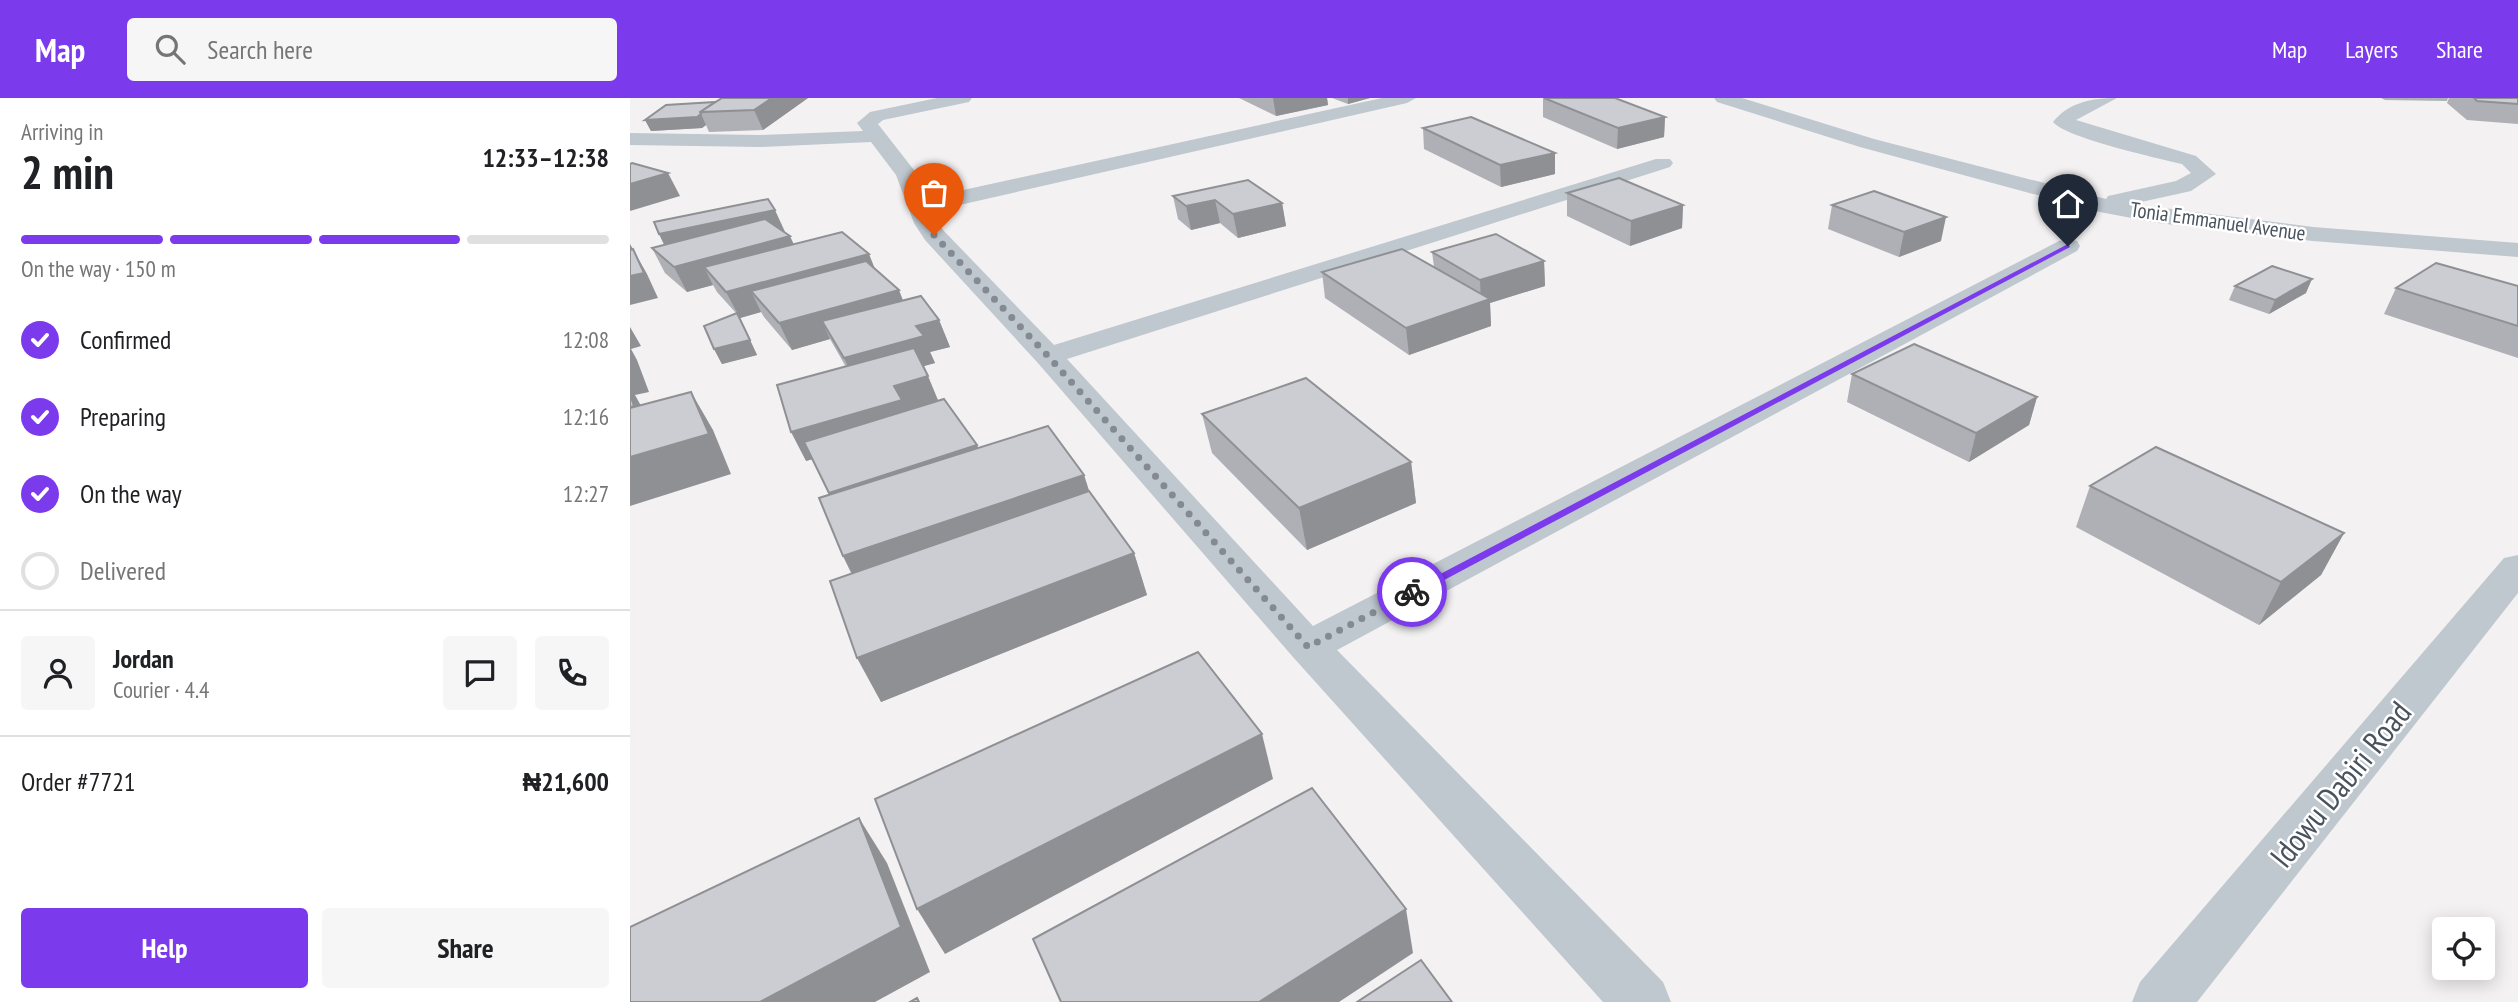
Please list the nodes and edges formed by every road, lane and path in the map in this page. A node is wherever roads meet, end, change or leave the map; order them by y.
1 (963, 98) edge
2 (1407, 98) edge
3 (1723, 98) edge
4 (2108, 98) edge
5 (876, 136) junction
6 (630, 139) edge
7 (1662, 163) dead end
8 (2100, 205) junction
9 (919, 207) junction
10 (2068, 246) dead end
11 (2518, 250) edge
12 (1048, 356) junction
13 (2518, 566) edge
14 (1308, 647) junction
15 (1643, 1002) edge
16 (2161, 1002) edge

1 - 5 street
2 - 9 street
3 - 8 street, Tonia Emmanuel Avenue
4 - 8 street
5 - 6 street
5 - 9 street
7 - 12 street
8 - 11 street, Tonia Emmanuel Avenue
9 - 12 street
10 - 14 street
12 - 14 street
13 - 16 street, Idowu Dabiri Road
14 - 15 street

